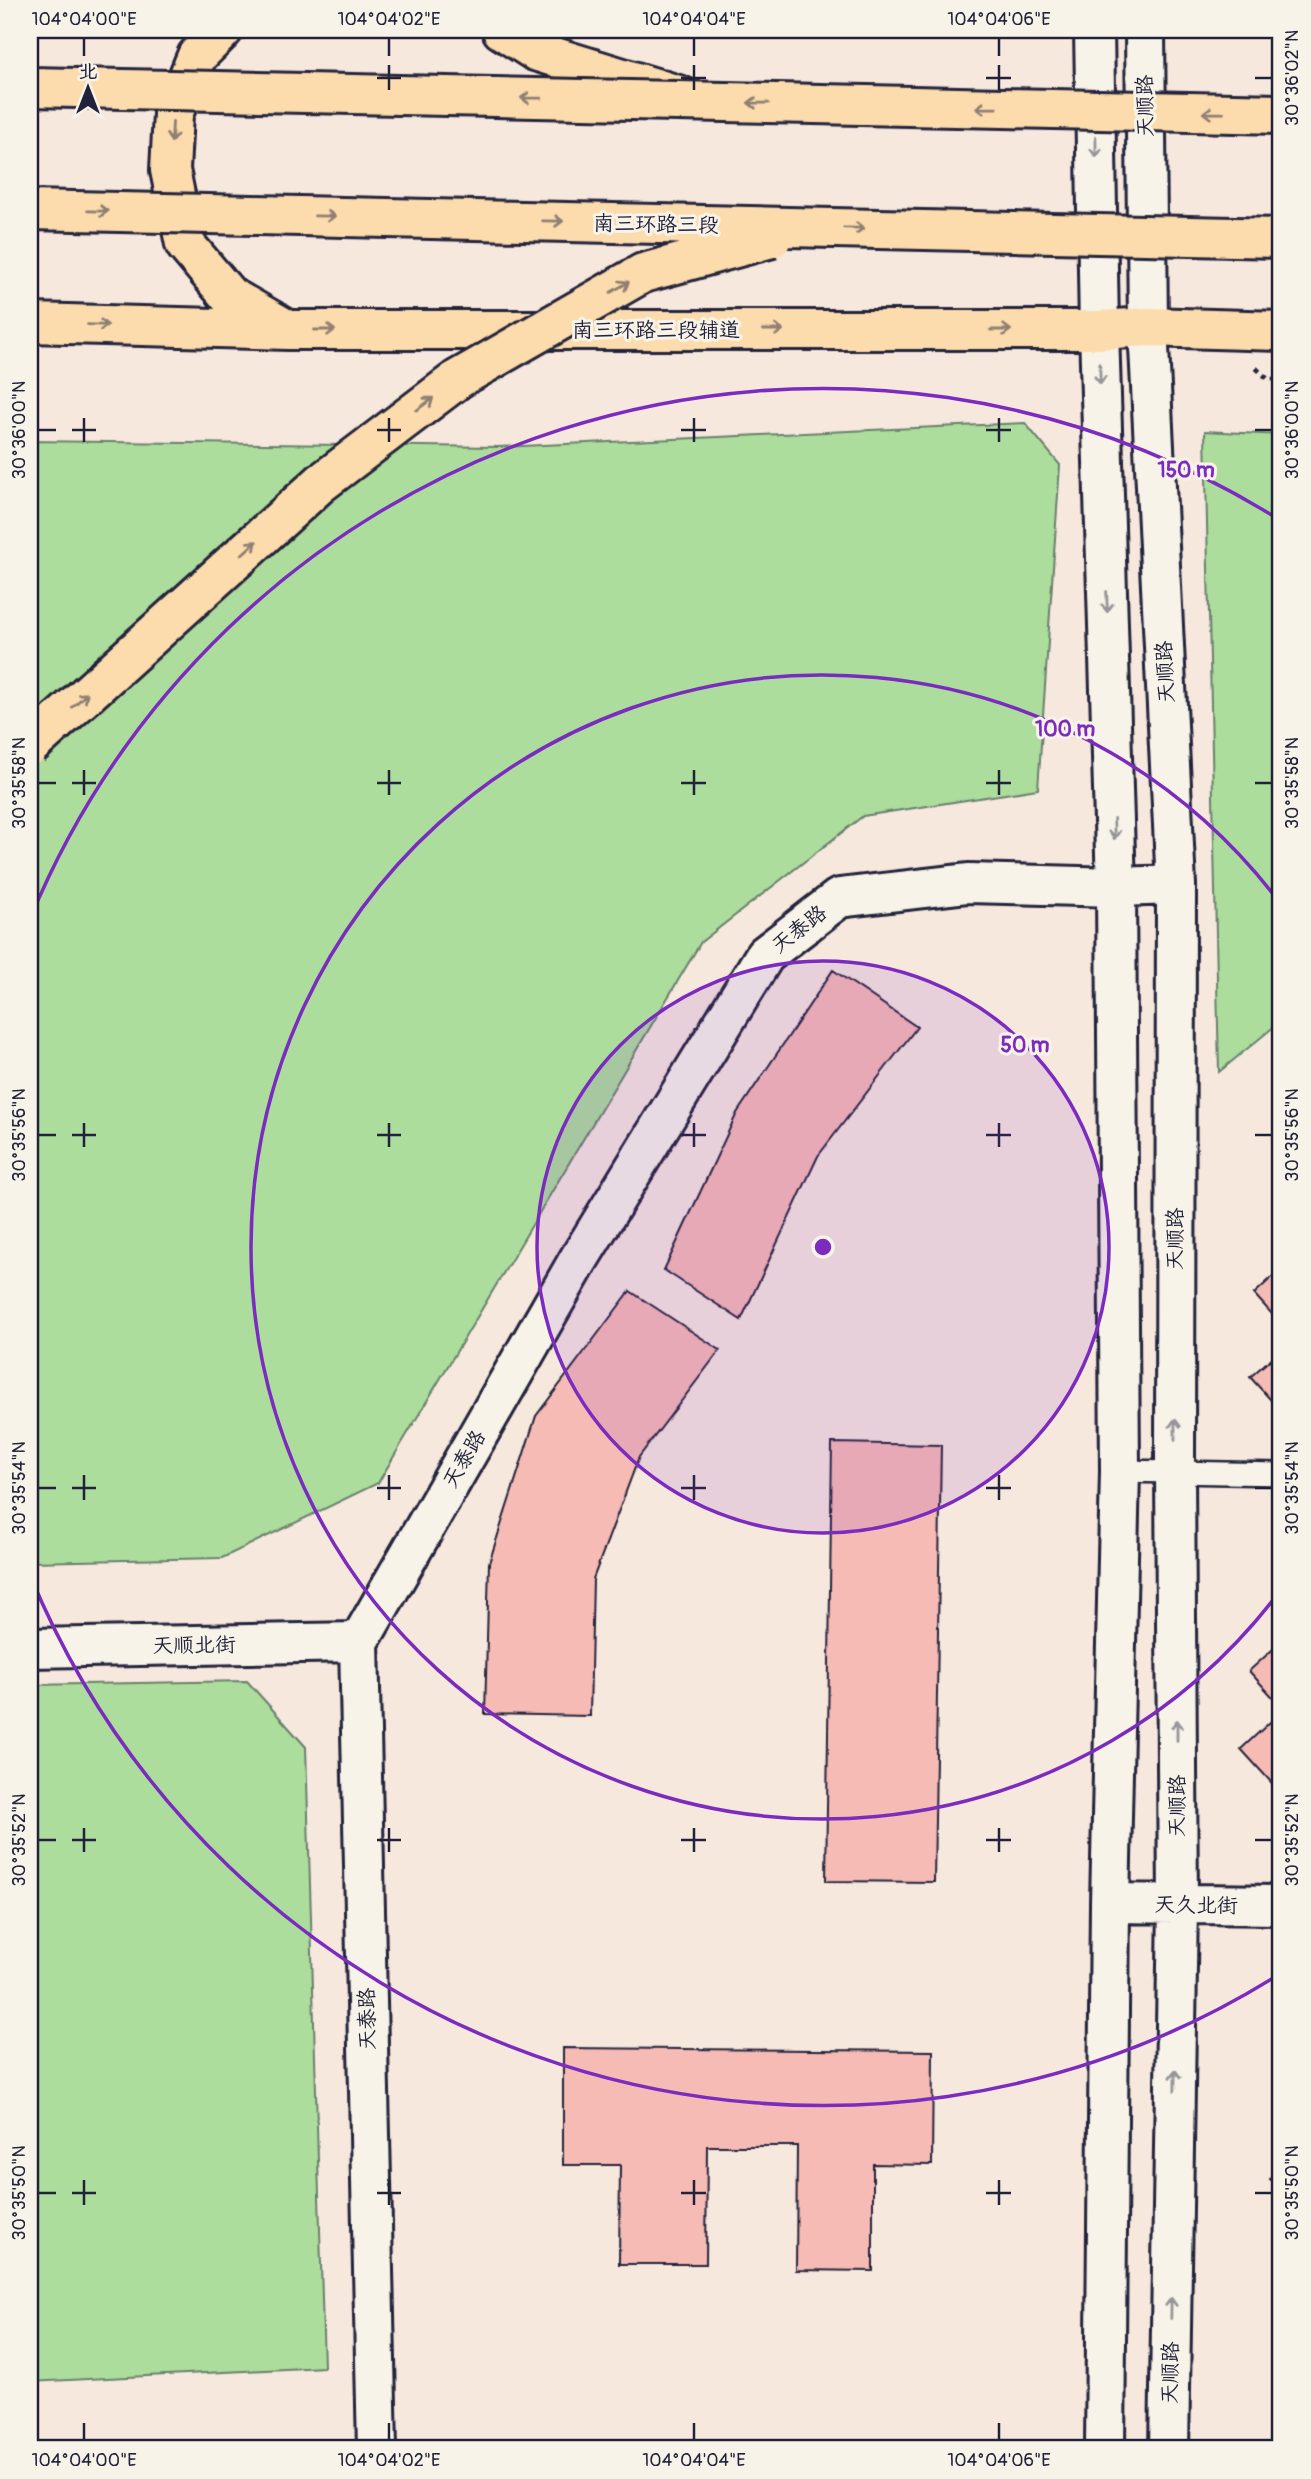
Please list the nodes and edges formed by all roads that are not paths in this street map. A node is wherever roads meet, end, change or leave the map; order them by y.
1 (223, 30) edge
2 (502, 30) edge
3 (1094, 30) edge
4 (1144, 30) edge
5 (30, 86) edge
6 (699, 102) junction
7 (1281, 114) edge
8 (30, 210) edge
9 (811, 227) junction
10 (1281, 238) edge
11 (30, 323) edge
12 (1148, 327) junction
13 (288, 330) junction
14 (1099, 330) junction
15 (1281, 331) edge
16 (30, 746) edge
17 (1176, 885) junction
18 (1116, 887) junction
19 (1120, 1471) junction
20 (1175, 1472) junction
21 (1281, 1474) edge
22 (359, 1642) junction
23 (30, 1648) edge
24 (1110, 1903) junction
25 (1281, 1905) edge
26 (1178, 1906) junction
27 (377, 2449) edge
28 (1105, 2449) edge
29 (1169, 2449) edge

1 -> 13 main road
2 - 6 main road, bridge
3 -> 14 street
4 - 12 street, 天顺路
6 -> 5 main road, bridge
7 -> 6 main road, bridge
8 -> 9 main road, 南三环路三段, bridge
9 -> 10 main road, 南三环路三段, bridge
16 -> 9 main road, bridge
11 -> 13 main road, 南三环路三段辅道
12 - 14 main road, 南三环路三段辅道
12 - 15 main road, 南三环路三段辅道
12 - 17 street, 天顺路
13 -> 14 main road, 南三环路三段辅道
14 -> 18 street
17 - 18 street, 天泰路
20 -> 17 street, 天顺路
18 - 19 street
18 - 22 street, 天泰路
19 - 20 lane
19 - 24 street
20 - 21 lane
26 -> 20 street, 天顺路
22 - 23 street, 天顺北街
22 - 27 street, 天泰路
24 - 26 street, 天久北街
24 - 28 street
25 - 26 street, 天久北街
29 -> 26 street, 天顺路

